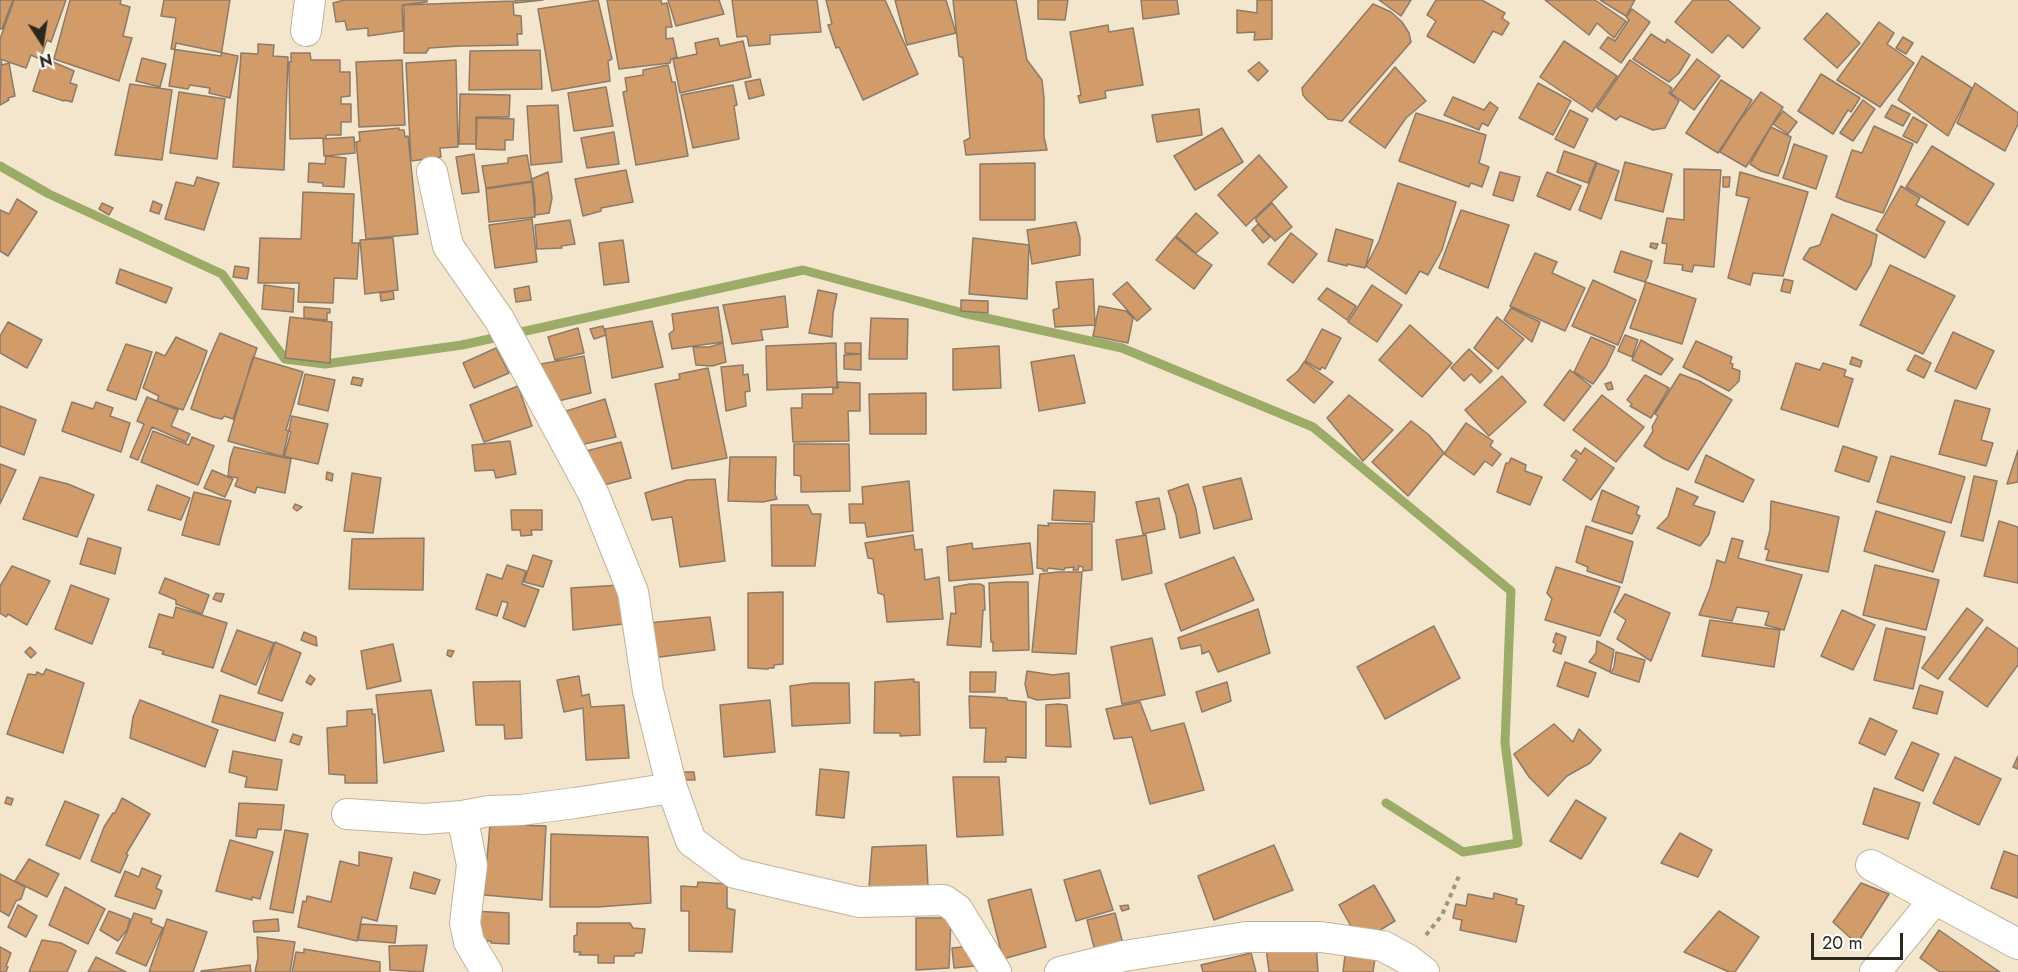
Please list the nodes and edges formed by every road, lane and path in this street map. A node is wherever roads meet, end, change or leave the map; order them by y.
1 (310, 0) edge
2 (306, 31) dead end
3 (432, 172) dead end
4 (672, 788) junction
5 (347, 814) dead end
6 (462, 816) junction
7 (1871, 865) dead end
8 (1459, 876) dead end
9 (1935, 899) junction
10 (2018, 944) edge
11 (1416, 965) edge
12 (487, 972) edge
13 (996, 972) edge
14 (1060, 972) edge
15 (1875, 972) edge

1 - 2 street
3 - 4 street
4 - 6 street
4 - 13 street
5 - 6 street
6 - 12 street
7 - 9 street
8 - 11 path
9 - 10 street
9 - 15 street
11 - 14 street

